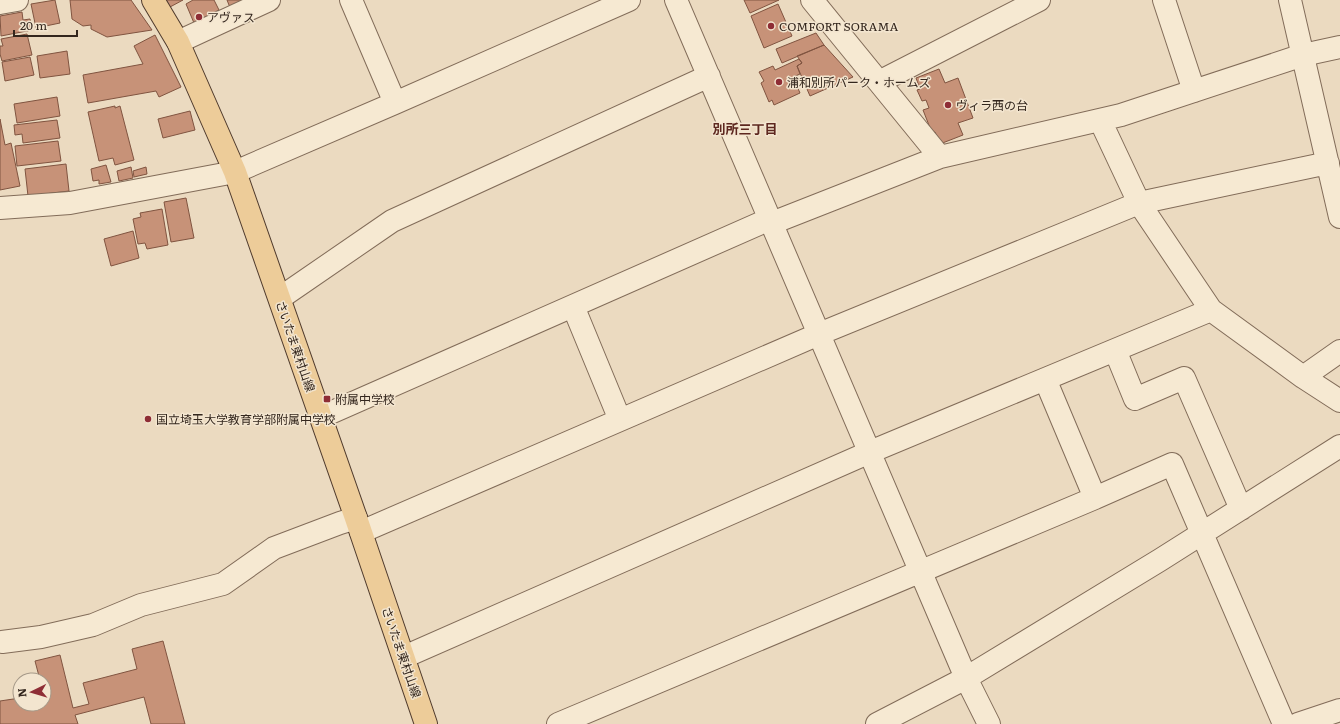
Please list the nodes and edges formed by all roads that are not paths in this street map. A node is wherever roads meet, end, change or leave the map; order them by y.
1 (18, 0) edge
2 (153, 0) edge
3 (268, 0) edge
4 (351, 0) edge
5 (629, 0) edge
6 (676, 0) edge
7 (812, 0) edge
8 (1039, 0) edge
9 (1164, 0) edge
10 (1290, 0) edge
11 (0, 4) edge
12 (178, 42) junction
13 (1340, 47) edge
14 (1303, 55) junction
15 (709, 76) junction
16 (879, 82) junction
17 (1194, 90) junction
18 (395, 103) junction
19 (1100, 120) junction
20 (940, 157) junction
21 (1328, 163) junction
22 (235, 172) junction
23 (1139, 203) junction
24 (0, 208) edge
25 (1340, 217) edge
26 (771, 221) junction
27 (280, 298) junction
28 (573, 306) junction
29 (1212, 310) junction
30 (819, 334) junction
31 (1115, 350) junction
32 (1340, 351) edge
33 (1303, 377) junction
34 (1044, 379) junction
35 (1340, 401) edge
36 (321, 416) junction
37 (620, 420) junction
38 (1340, 446) edge
39 (870, 452) junction
40 (1095, 498) junction
41 (1241, 509) junction
42 (359, 525) junction
43 (1202, 533) junction
44 (921, 572) junction
45 (2, 642) dead end
46 (404, 657) junction
47 (966, 678) junction
48 (1340, 710) edge
49 (426, 724) edge
50 (558, 724) edge
51 (877, 724) edge
52 (989, 724) edge
53 (1284, 724) edge
54 (1298, 724) edge

1 - 11 street
2 - 12 main road, さいたま東村山線
3 - 12 street
4 - 18 street
5 - 18 street
6 - 15 street
7 - 16 street
8 - 16 street
9 - 17 street
10 - 14 street
12 - 22 main road, さいたま東村山線
13 - 14 street
14 - 17 street
14 - 21 street
15 - 26 street
15 - 27 street
16 - 20 street
17 - 19 street
18 - 22 street
19 - 20 street
19 - 23 street
20 - 26 street
21 - 23 street
21 - 25 street
22 - 24 street
22 - 27 main road, さいたま東村山線
23 - 29 street
23 - 30 street
26 - 28 street
26 - 30 street
27 - 36 main road, さいたま東村山線
28 - 36 street
28 - 37 street
29 - 31 street
29 - 33 street
30 - 37 street
30 - 39 street
31 - 34 street
31 - 41 street
32 - 33 street
33 - 35 street
34 - 39 street
34 - 40 street
36 - 42 main road, さいたま東村山線
37 - 42 street
38 - 41 street
39 - 44 street
39 - 46 street
40 - 43 street
40 - 44 street
41 - 43 street
42 - 45 street
42 - 46 main road, さいたま東村山線
43 - 47 street
43 - 53 street
44 - 47 street
44 - 50 street
46 - 49 main road, さいたま東村山線
47 - 51 street
47 - 52 street
48 - 54 street

